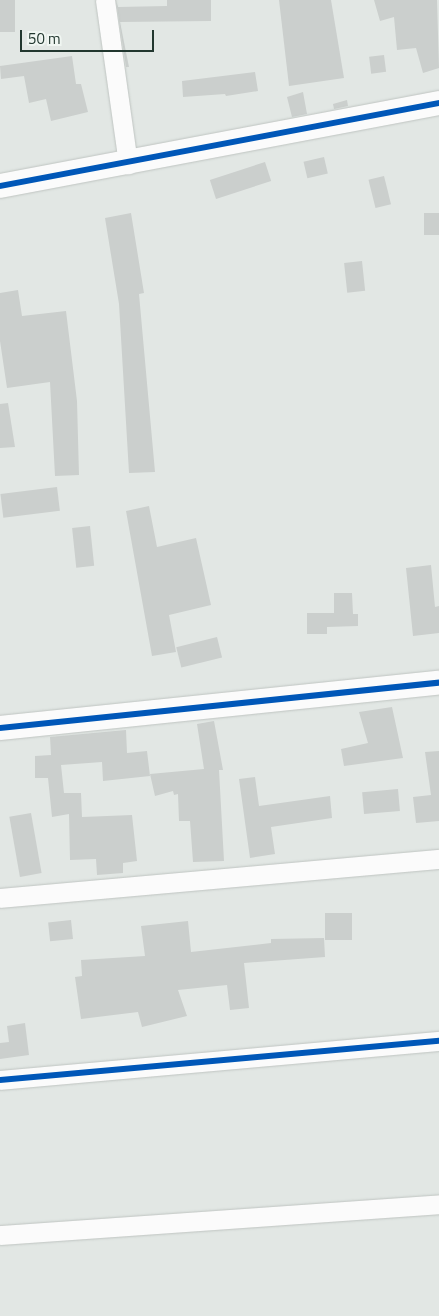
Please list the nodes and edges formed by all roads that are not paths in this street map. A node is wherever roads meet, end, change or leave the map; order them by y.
1 (105, 0) edge
2 (439, 102) edge
3 (128, 164) junction
4 (0, 186) edge
5 (439, 683) edge
6 (0, 728) edge
7 (439, 859) edge
8 (0, 898) edge
9 (439, 1041) edge
10 (0, 1080) edge
11 (439, 1204) edge
12 (0, 1235) edge

1 - 3 street
2 - 3 street
3 - 4 street
5 - 6 street
7 - 8 street
9 - 10 street
11 - 12 street

